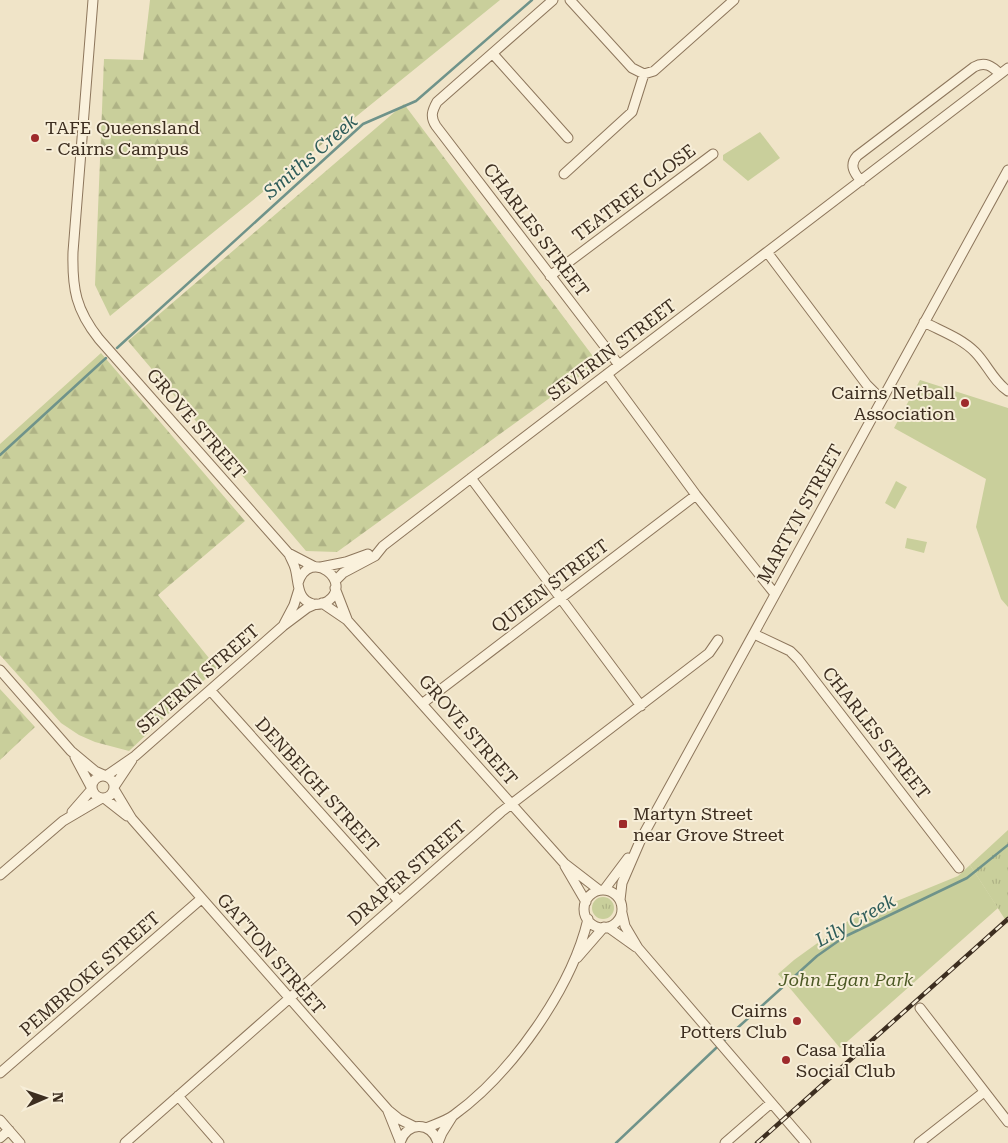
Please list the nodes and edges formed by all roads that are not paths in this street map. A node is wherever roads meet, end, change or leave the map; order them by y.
1 (93, 0) edge
2 (553, 0) edge
3 (570, 0) edge
4 (734, 0) edge
5 (493, 54) junction
6 (1004, 71) edge
7 (640, 73) junction
8 (568, 138) dead end
9 (713, 154) dead end
10 (1008, 170) edge
11 (564, 174) dead end
12 (861, 181) junction
13 (767, 252) junction
14 (550, 276) junction
15 (924, 322) junction
16 (619, 365) junction
17 (608, 374) junction
18 (1008, 391) edge
19 (881, 399) junction
20 (471, 478) junction
21 (696, 495) junction
22 (383, 546) junction
23 (289, 554) junction
24 (318, 567) junction
25 (335, 585) junction
26 (298, 586) junction
27 (775, 594) junction
28 (561, 598) junction
29 (319, 604) junction
30 (347, 620) junction
31 (283, 626) junction
32 (754, 634) junction
33 (718, 640) dead end
34 (0, 670) edge
35 (210, 690) junction
36 (423, 703) junction
37 (641, 706) junction
38 (71, 751) junction
39 (135, 756) junction
40 (105, 776) junction
41 (91, 788) junction
42 (114, 788) junction
43 (103, 798) junction
44 (512, 804) junction
45 (132, 819) junction
46 (63, 821) junction
47 (636, 849) junction
48 (564, 863) junction
49 (959, 868) dead end
50 (0, 875) edge
51 (601, 890) junction
52 (201, 899) junction
53 (620, 900) junction
54 (399, 901) junction
55 (586, 902) junction
56 (622, 913) junction
57 (588, 919) junction
58 (606, 927) junction
59 (638, 948) junction
60 (575, 960) junction
61 (289, 998) junction
62 (920, 1008) dead end
63 (0, 1073) edge
64 (984, 1092) junction
65 (178, 1096) junction
66 (771, 1103) junction
67 (388, 1110) junction
68 (453, 1116) junction
69 (0, 1120) edge
70 (1008, 1122) edge
71 (415, 1126) junction
72 (426, 1128) junction
73 (9, 1130) junction
74 (0, 1138) edge
75 (400, 1142) edge
76 (20, 1143) edge
77 (125, 1143) edge
78 (219, 1143) edge
79 (438, 1143) edge
80 (725, 1143) edge
81 (806, 1143) edge
82 (919, 1143) edge

1 - 23 street, GROVE STREET
2 - 5 street
3 - 7 street
4 - 7 street
5 - 8 street
5 - 14 street, CHARLES STREET
6 - 12 street, SEVERIN STREET
6 - 12 street, SEVERIN STREET
7 - 11 street
9 - 14 street, TEATREE CLOSE
10 - 15 street, MARTYN STREET
12 - 13 street, SEVERIN STREET
13 - 16 street, SEVERIN STREET
13 - 19 street
14 - 16 street, CHARLES STREET
15 - 18 street
15 - 19 street, MARTYN STREET
16 - 17 street, SEVERIN STREET
17 - 20 street, SEVERIN STREET
17 - 21 street
19 - 27 street, MARTYN STREET
20 - 22 street, SEVERIN STREET
20 - 28 street
21 - 27 street
21 - 28 street, QUEEN STREET
22 - 24 street, SEVERIN STREET
22 - 25 street, SEVERIN STREET
23 - 24 street, GROVE STREET
23 - 26 street, GROVE STREET
24 - 25 street
24 - 26 street
25 - 29 street
25 - 30 street, GROVE STREET
26 - 29 street
26 - 31 street, SEVERIN STREET
27 - 32 street, MARTYN STREET
28 - 36 street, QUEEN STREET
28 - 37 street
29 - 30 street, GROVE STREET
29 - 31 street, SEVERIN STREET
30 - 36 street, GROVE STREET
31 - 35 street, SEVERIN STREET
32 - 47 street, MARTYN STREET
32 - 49 street, CHARLES STREET
33 - 37 street, DRAPER STREET
34 - 38 street
35 - 39 street, SEVERIN STREET
35 - 54 street, DENBEIGH STREET
36 - 44 street, GROVE STREET
37 - 44 street, DRAPER STREET
38 - 40 street
38 - 41 street
39 - 40 street, SEVERIN STREET
39 - 42 street, SEVERIN STREET
40 - 41 street
40 - 42 street
41 - 43 street
41 - 46 street
42 - 43 street
42 - 45 street, GATTON STREET
43 - 45 street, GATTON STREET
43 - 46 street
44 - 48 street, GROVE STREET
44 - 54 street, DRAPER STREET
45 - 52 street, GATTON STREET
46 - 50 street
47 - 51 street, MARTYN STREET
47 - 53 street, MARTYN STREET
48 - 51 street, GROVE STREET
48 - 55 street, GROVE STREET
51 - 53 street
51 - 55 street
52 - 61 street, GATTON STREET
52 - 63 street, PEMBROKE STREET
53 - 56 street
54 - 61 street, DRAPER STREET
55 - 57 street
56 - 58 street
56 - 59 street
57 - 58 street
57 - 60 street
58 - 59 street
58 - 60 street
59 - 66 street
60 - 68 street
61 - 65 street, DRAPER STREET
61 - 67 street, GATTON STREET
62 - 64 street
64 - 70 street
64 - 82 street
65 - 77 street, DRAPER STREET
65 - 78 street
66 - 80 street
66 - 81 street
67 - 71 street, GATTON STREET
67 - 75 street, GATTON STREET
68 - 72 street
68 - 79 street
69 - 73 street
71 - 72 street, GATTON STREET
71 - 75 street
72 - 79 street
73 - 74 street
73 - 76 street

